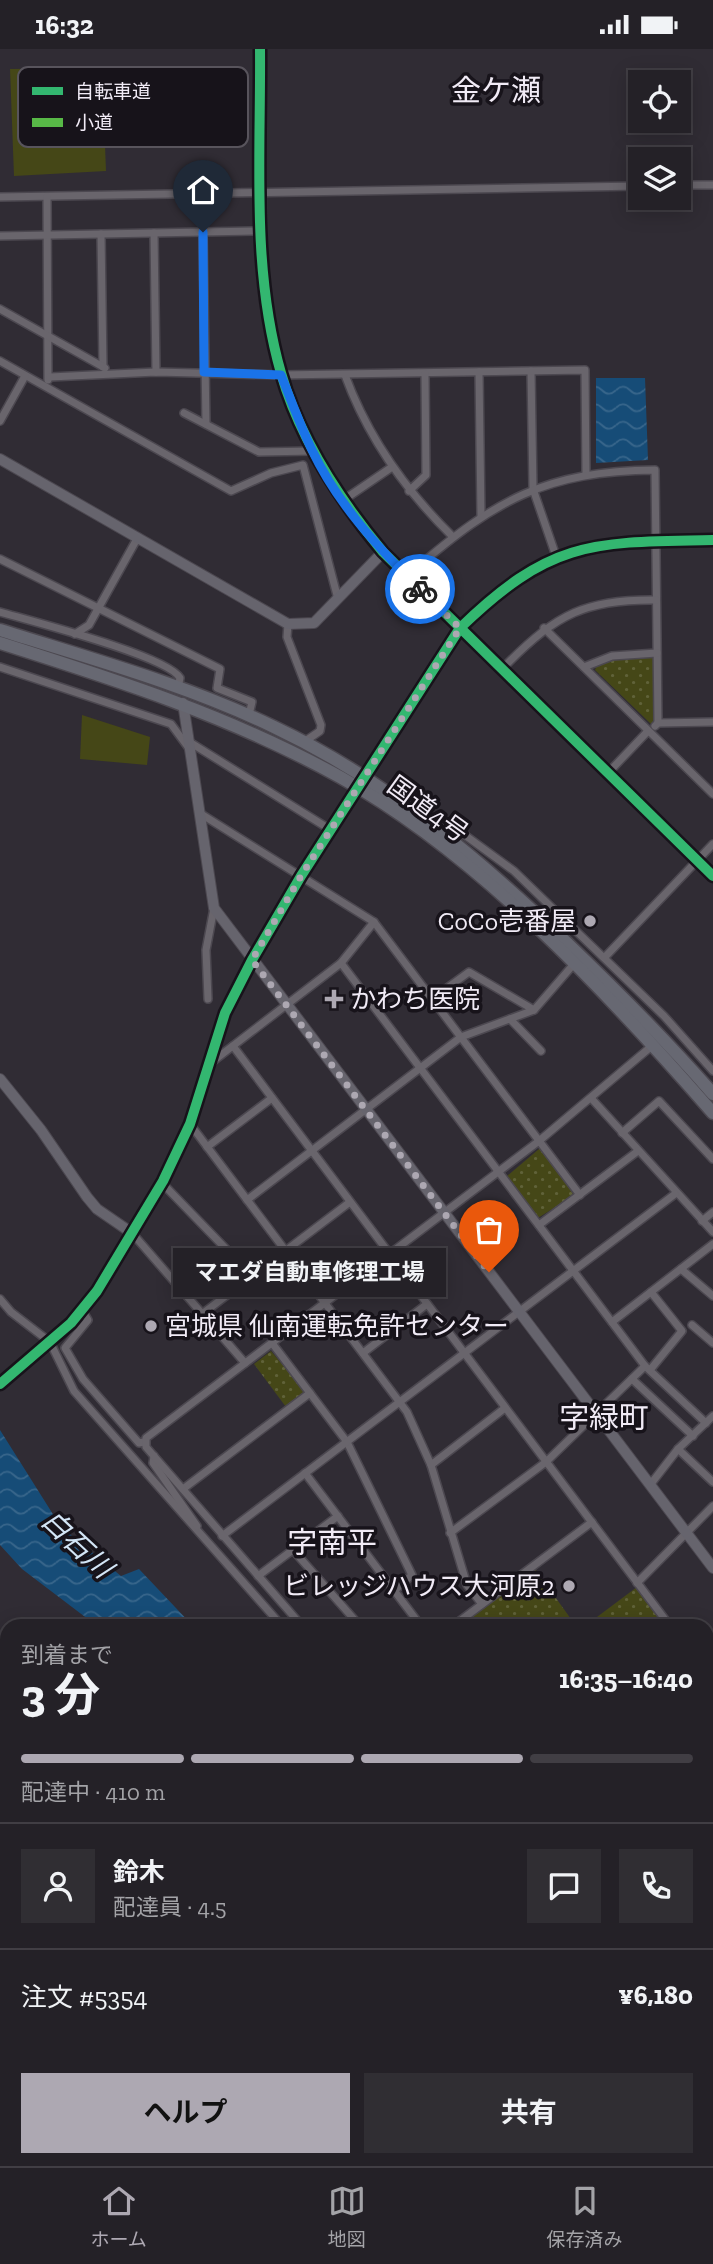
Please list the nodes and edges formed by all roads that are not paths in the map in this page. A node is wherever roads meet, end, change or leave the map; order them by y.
1 (260, 49) edge
2 (691, 185) edge
3 (713, 185) edge
4 (628, 186) edge
5 (261, 193) junction
6 (0, 197) edge
7 (47, 197) junction
8 (254, 231) dead end
9 (203, 232) junction
10 (154, 233) junction
11 (101, 234) junction
12 (47, 235) junction
13 (0, 236) edge
14 (0, 309) edge
15 (49, 337) junction
16 (0, 361) edge
17 (103, 367) junction
18 (531, 371) junction
19 (156, 372) junction
20 (204, 372) junction
21 (479, 372) junction
22 (115, 374) junction
23 (425, 374) junction
24 (281, 375) junction
25 (345, 375) junction
26 (25, 376) junction
27 (50, 377) junction
28 (44, 386) junction
29 (184, 413) dead end
30 (0, 421) edge
31 (206, 424) junction
32 (313, 451) junction
33 (300, 452) junction
34 (0, 459) edge
35 (300, 463) junction
36 (392, 467) junction
37 (586, 474) junction
38 (533, 489) junction
39 (409, 491) junction
40 (342, 501) junction
41 (481, 516) junction
42 (138, 537) junction
43 (453, 537) junction
44 (713, 540) edge
45 (655, 541) junction
46 (383, 552) junction
47 (556, 556) junction
48 (0, 559) edge
49 (414, 570) dead end
50 (338, 600) junction
51 (656, 600) junction
52 (98, 607) junction
53 (0, 612) edge
54 (288, 624) junction
55 (460, 628) junction
56 (544, 628) junction
57 (0, 631) edge
58 (74, 634) junction
59 (0, 643) edge
60 (657, 653) junction
61 (508, 663) dead end
62 (0, 667) edge
63 (584, 667) junction
64 (178, 688) junction
65 (183, 703) junction
66 (249, 715) junction
67 (713, 722) edge
68 (658, 723) junction
69 (649, 731) junction
70 (304, 742) junction
71 (191, 748) junction
72 (607, 774) junction
73 (361, 782) junction
74 (710, 784) edge
75 (713, 793) edge
76 (201, 814) junction
77 (424, 816) junction
78 (331, 830) junction
79 (713, 844) edge
80 (696, 863) junction
81 (301, 876) junction
82 (713, 876) edge
83 (214, 908) junction
84 (374, 922) junction
85 (605, 957) junction
86 (252, 960) junction
87 (341, 963) junction
88 (573, 965) junction
89 (208, 999) dead end
90 (432, 999) junction
91 (286, 1005) junction
92 (534, 1010) junction
93 (510, 1019) junction
94 (461, 1037) junction
95 (653, 1044) junction
96 (233, 1046) junction
97 (541, 1051) dead end
98 (206, 1066) junction
99 (419, 1067) junction
100 (713, 1071) edge
101 (0, 1079) edge
102 (713, 1094) edge
103 (272, 1098) junction
104 (591, 1098) junction
105 (365, 1109) junction
106 (713, 1113) edge
107 (190, 1124) junction
108 (622, 1133) junction
109 (540, 1141) junction
110 (207, 1147) junction
111 (312, 1150) junction
112 (638, 1151) junction
113 (713, 1160) edge
114 (499, 1172) junction
115 (162, 1183) junction
116 (676, 1194) junction
117 (580, 1195) junction
118 (247, 1200) junction
119 (350, 1202) junction
120 (713, 1212) edge
121 (444, 1213) junction
122 (702, 1221) junction
123 (539, 1226) junction
124 (713, 1232) edge
125 (132, 1233) junction
126 (713, 1244) edge
127 (286, 1251) junction
128 (390, 1254) junction
129 (681, 1269) junction
130 (574, 1271) junction
131 (256, 1273) junction
132 (651, 1292) junction
133 (713, 1296) edge
134 (0, 1299) edge
135 (325, 1303) junction
136 (427, 1304) junction
137 (82, 1310) junction
138 (519, 1312) junction
139 (202, 1314) junction
140 (612, 1322) junction
141 (692, 1325) dead end
142 (50, 1342) junction
143 (272, 1343) junction
144 (713, 1343) edge
145 (363, 1353) junction
146 (464, 1354) junction
147 (245, 1363) junction
148 (647, 1368) junction
149 (632, 1378) junction
150 (0, 1384) edge
151 (310, 1393) junction
152 (400, 1403) junction
153 (505, 1408) junction
154 (596, 1414) junction
155 (713, 1416) edge
156 (706, 1423) junction
157 (693, 1436) junction
158 (144, 1443) junction
159 (346, 1443) junction
160 (678, 1450) junction
161 (154, 1457) junction
162 (546, 1462) junction
163 (431, 1465) junction
164 (306, 1473) junction
165 (713, 1482) edge
166 (650, 1485) junction
167 (183, 1489) junction
168 (713, 1507) edge
169 (338, 1516) junction
170 (592, 1522) junction
171 (450, 1532) junction
172 (200, 1533) junction
173 (687, 1533) junction
174 (222, 1536) junction
175 (292, 1550) junction
176 (713, 1568) edge
177 (258, 1576) junction
178 (637, 1583) junction
179 (394, 1591) junction
180 (482, 1604) junction
181 (276, 1619) edge
182 (296, 1619) edge
183 (354, 1619) edge
184 (416, 1619) edge
185 (462, 1619) edge
186 (665, 1619) edge

1 - 5 street
2 - 3 street
4 - 5 street
5 - 7 street
5 - 24 street
6 - 7 street
7 - 12 street
8 - 9 street
9 - 10 street
9 - 20 street
10 - 11 street
10 - 19 street
11 - 12 street
11 - 17 street
12 - 13 street
12 - 15 street
14 - 15 street
15 - 17 street
15 - 27 street
16 - 26 street
17 - 22 street
18 - 21 street
18 - 37 street
18 - 38 street
19 - 20 street
19 - 22 street
20 - 24 street
20 - 31 street
21 - 23 street
21 - 41 street
22 - 27 street
23 - 25 street
23 - 39 street
24 - 25 street
24 - 32 street
25 - 36 street
26 - 28 street
26 - 30 street
27 - 28 street
28 - 35 street
29 - 31 street
31 - 33 street
32 - 33 street
32 - 40 street
33 - 35 street
34 - 42 street
35 - 50 street
36 - 39 street
36 - 40 street
37 - 38 street
37 - 45 street
38 - 41 street
38 - 47 street
39 - 43 street
40 - 46 street
41 - 43 street
42 - 52 street
42 - 54 street
43 - 49 street
44 - 45 street
45 - 47 street
45 - 51 street
46 - 50 street
46 - 55 street
47 - 55 street
48 - 52 street
50 - 54 street
51 - 56 street
51 - 60 street
52 - 58 street
52 - 66 street
53 - 58 street
54 - 70 street
55 - 72 street
55 - 73 street
56 - 61 street
56 - 63 street
57 - 64 highway, 国道4号
58 - 64 street
59 - 65 highway, 国道4号
60 - 63 street
60 - 68 street
62 - 71 street
63 - 69 street
64 - 66 highway, 国道4号
65 - 71 street
65 - 73 highway, 国道4号
66 - 70 highway, 国道4号
67 - 68 street
68 - 69 street
69 - 72 street
69 - 74 street
70 - 73 highway, 国道4号
71 - 76 street
71 - 78 street
72 - 80 street
73 - 77 highway, 国道4号
73 - 78 street
73 - 88 highway, 国道4号
74 - 75 street
76 - 81 street
76 - 83 street
77 - 85 street
77 - 102 highway, 国道4号
78 - 81 street
79 - 80 street
80 - 82 street
80 - 85 street
81 - 84 street
81 - 86 street
83 - 86 street
83 - 89 street
84 - 87 street
84 - 90 street
85 - 100 street
86 - 91 street
86 - 98 street
87 - 91 street
87 - 99 street
88 - 92 street
88 - 95 highway, 国道4号
90 - 92 street
90 - 94 street
91 - 96 street
91 - 105 street
92 - 93 street
93 - 94 street
93 - 97 street
94 - 99 street
94 - 109 street
95 - 104 street
95 - 106 highway, 国道4号
96 - 98 street
96 - 103 street
98 - 107 street
99 - 105 street
99 - 114 street
101 - 125 street
103 - 110 street
103 - 111 street
104 - 108 street
104 - 109 street
105 - 111 street
105 - 121 street
107 - 110 street
107 - 115 street
108 - 112 street
108 - 113 street
109 - 114 street
109 - 117 street
110 - 118 street
111 - 118 street
111 - 119 street
112 - 116 street
112 - 117 street
114 - 121 street
114 - 123 street
115 - 125 street
115 - 131 street
116 - 122 street
116 - 130 street
117 - 123 street
118 - 127 street
119 - 127 street
119 - 128 street
120 - 122 street
121 - 128 street
121 - 138 street
122 - 124 street
123 - 130 street
125 - 137 street
125 - 139 street
126 - 129 street
127 - 131 street
127 - 135 street
128 - 135 street
128 - 136 street
129 - 132 street
129 - 133 street
130 - 138 street
130 - 140 street
131 - 139 street
132 - 140 street
132 - 148 street
134 - 142 street
135 - 143 street
135 - 145 street
136 - 145 street
136 - 146 street
137 - 142 street
137 - 158 street
138 - 146 street
138 - 154 street
139 - 147 street
140 - 148 street
141 - 144 street
142 - 150 street
142 - 172 street
143 - 147 street
143 - 151 street
145 - 152 street
146 - 152 street
146 - 153 street
147 - 158 street
148 - 149 street
148 - 156 street
149 - 154 street
149 - 157 street
151 - 159 street
151 - 167 street
152 - 159 street
152 - 163 street
153 - 162 street
153 - 163 street
154 - 162 street
154 - 166 street
155 - 156 street
156 - 157 street
157 - 160 street
158 - 161 street
159 - 164 street
159 - 179 street
160 - 165 street
160 - 166 street
161 - 167 street
161 - 172 street
162 - 170 street
162 - 171 street
163 - 171 street
164 - 169 street
164 - 174 street
166 - 173 street
167 - 174 street
168 - 173 street
169 - 175 street
169 - 179 street
170 - 178 street
170 - 180 street
171 - 180 street
172 - 181 street
173 - 176 street
173 - 178 street
174 - 177 street
175 - 177 street
175 - 183 street
177 - 182 street
178 - 186 street
179 - 184 street
180 - 185 street

